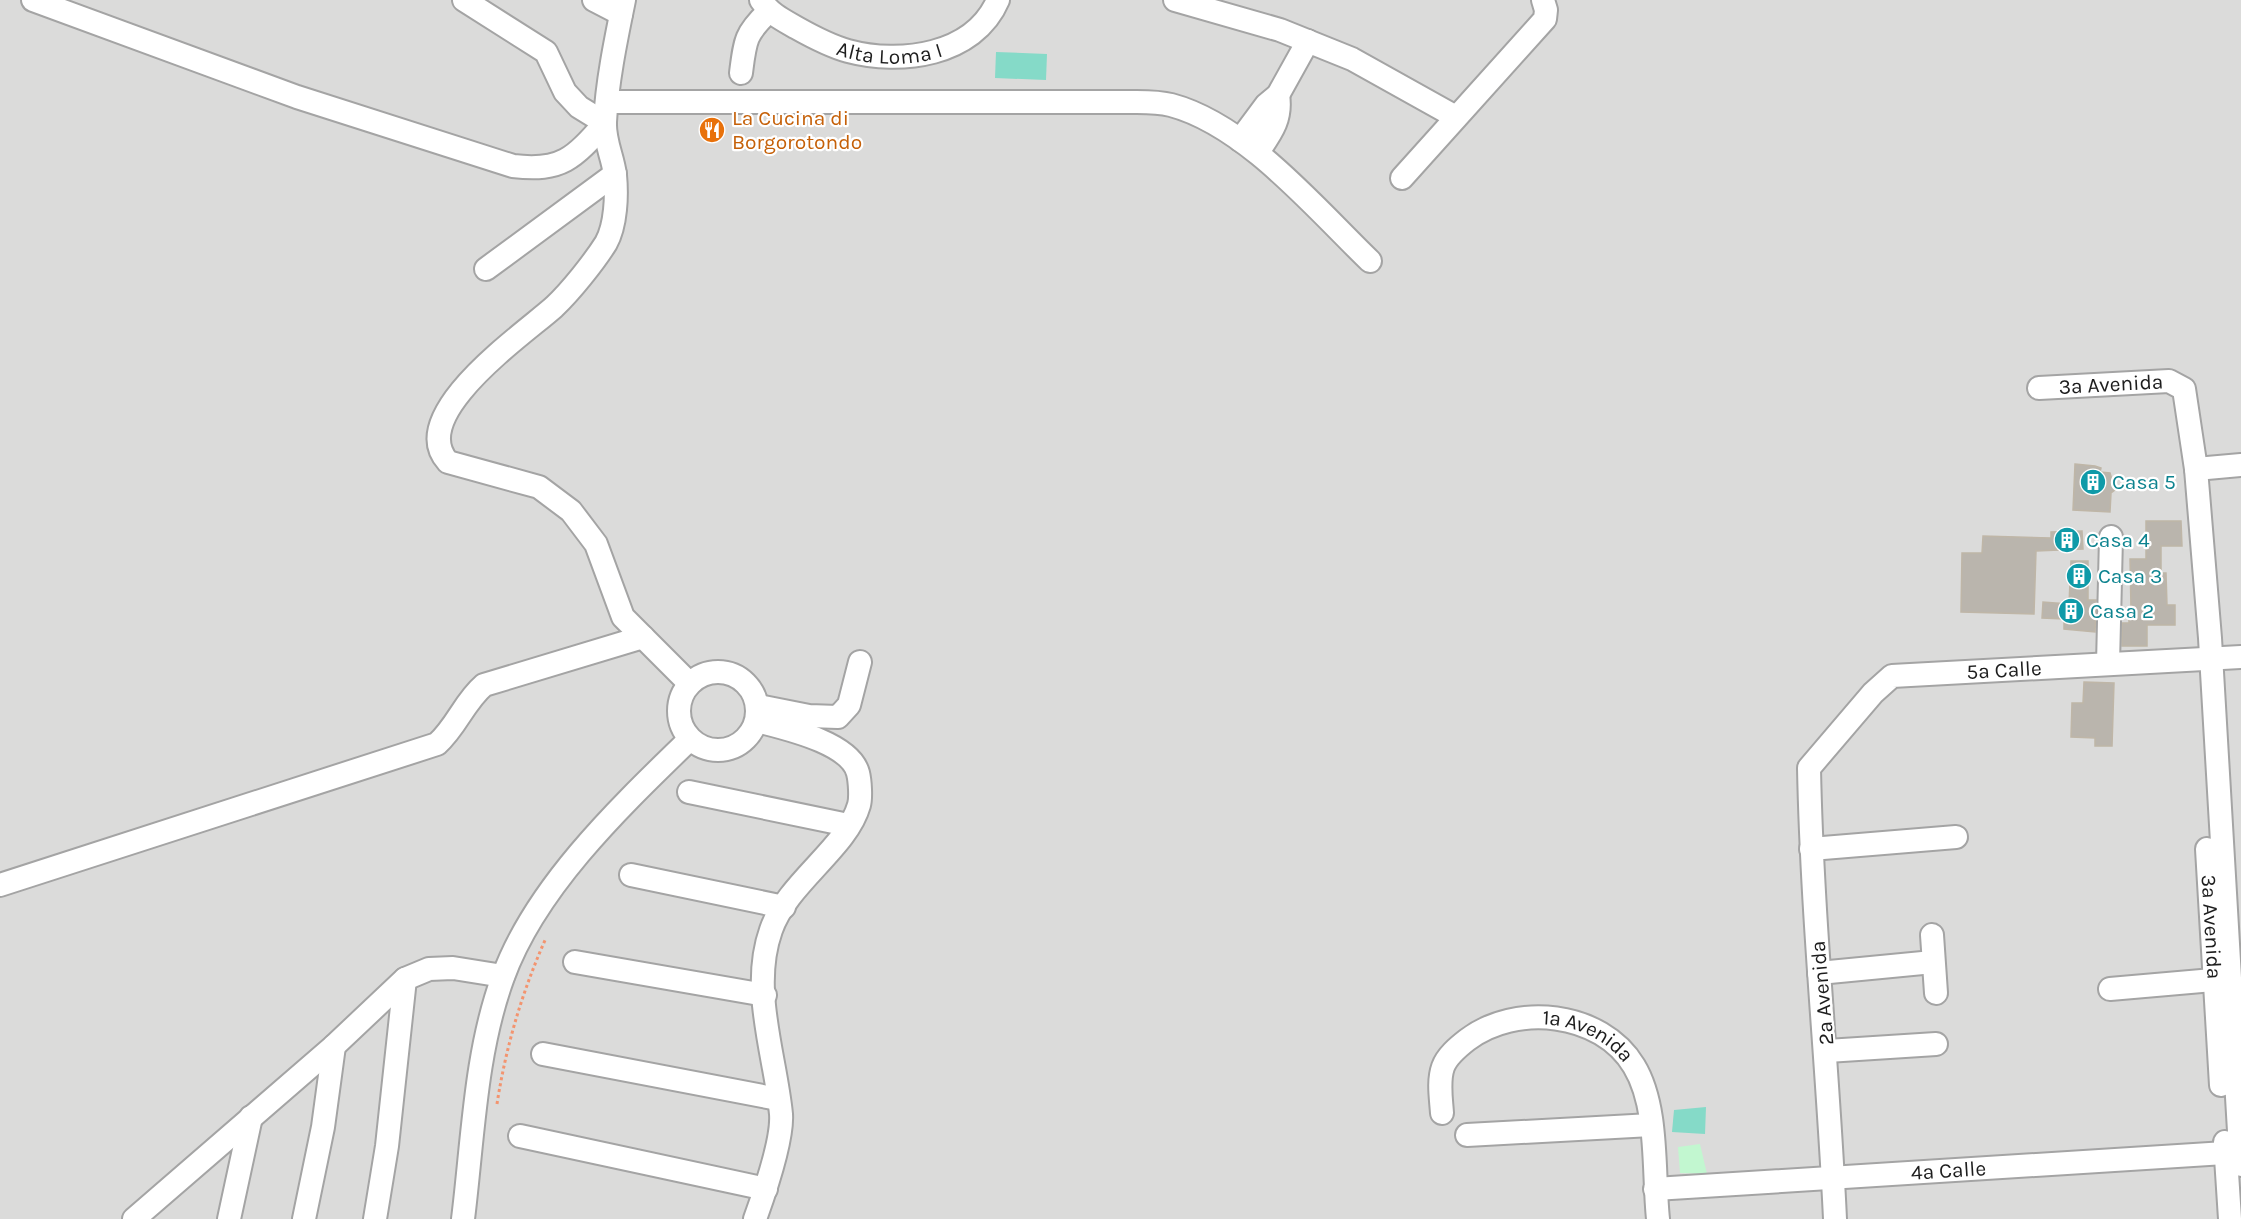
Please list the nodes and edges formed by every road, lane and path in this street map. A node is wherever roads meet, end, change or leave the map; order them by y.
1 (33, 0) edge
2 (464, 0) edge
3 (594, 0) edge
4 (998, 0) edge
5 (1175, 0) edge
6 (1543, 0) edge
7 (765, 6) edge
8 (622, 7) edge
9 (1308, 41) junction
10 (741, 73) dead end
11 (606, 112) junction
12 (1456, 117) junction
13 (1249, 146) junction
14 (615, 174) junction
15 (1402, 178) dead end
16 (1370, 261) dead end
17 (486, 269) dead end
18 (2039, 388) dead end
19 (2241, 465) edge
20 (2196, 469) junction
21 (2111, 537) dead end
22 (644, 638) junction
23 (2206, 652) junction
24 (2241, 657) edge
25 (860, 662) dead end
26 (2108, 664) junction
27 (689, 683) junction
28 (757, 713) junction
29 (690, 739) junction
30 (1809, 768) joint
31 (690, 792) dead end
32 (848, 825) junction
33 (1956, 837) dead end
34 (1810, 849) junction
35 (631, 875) dead end
36 (0, 885) edge
37 (784, 907) junction
38 (1932, 935) dead end
39 (575, 962) dead end
40 (1933, 962) junction
41 (1819, 974) junction
42 (503, 976) junction
43 (405, 979) junction
44 (2213, 980) junction
45 (2110, 988) dead end
46 (1936, 993) dead end
47 (765, 995) junction
48 (1936, 1044) dead end
49 (334, 1046) junction
50 (1827, 1051) junction
51 (543, 1054) dead end
52 (778, 1099) junction
53 (1442, 1113) dead end
54 (251, 1117) junction
55 (1651, 1125) junction
56 (1467, 1135) dead end
57 (520, 1136) dead end
58 (2237, 1155) edge
59 (1833, 1177) junction
60 (766, 1189) junction
61 (1655, 1189) junction
62 (160, 1195) junction
63 (134, 1219) edge
64 (155, 1219) edge
65 (229, 1219) edge
66 (304, 1219) edge
67 (375, 1219) edge
68 (463, 1219) edge
69 (754, 1219) edge
70 (1658, 1219) edge
71 (1835, 1219) edge
72 (2230, 1219) edge

1 - 11 street
2 - 11 street
3 - 8 street
4 - 7 street, Alta Loma I
5 - 9 street
6 - 12 street
7 - 10 street, Alta Loma I
8 - 11 street
9 - 12 street
9 - 13 street
11 - 13 street
11 - 14 street
12 - 15 street
13 - 16 street
14 - 17 street
14 - 22 street
18 - 20 street, 3a Avenida
19 - 20 street
20 - 23 street, 3a Avenida
21 - 26 street
22 - 27 street
22 - 36 street
23 - 24 street, 5a Calle
23 - 26 street, 5a Calle
23 - 44 street, 3a Avenida
23 - 58 street, 3a Avenida
25 - 28 street
26 - 30 street, 5a Calle
27 - 28 street
27 - 29 street
28 - 29 street
28 - 32 street
29 - 42 street
30 - 34 street, 2a Avenida
31 - 32 street
32 - 37 street
33 - 34 street
34 - 41 street, 2a Avenida
35 - 37 street
37 - 47 street
38 - 40 street
39 - 47 street
40 - 41 street
40 - 46 street
41 - 50 street, 2a Avenida
42 - 43 street
42 - 68 street
43 - 49 street
43 - 67 street
44 - 45 street
44 - 58 street, 3a Avenida
47 - 52 street
48 - 50 street
49 - 54 street
49 - 66 street
50 - 59 street, 2a Avenida
51 - 52 street
52 - 60 street
53 - 55 street, 1a Avenida
54 - 62 street
54 - 65 street
55 - 56 street
55 - 61 street, 1a Avenida
57 - 60 street
58 - 59 street, 4a Calle
58 - 72 street, 3a Avenida
59 - 61 street, 4a Calle
59 - 71 street, 2a Avenida
60 - 69 street
61 - 70 street, 1a Avenida
62 - 63 street
62 - 64 street

